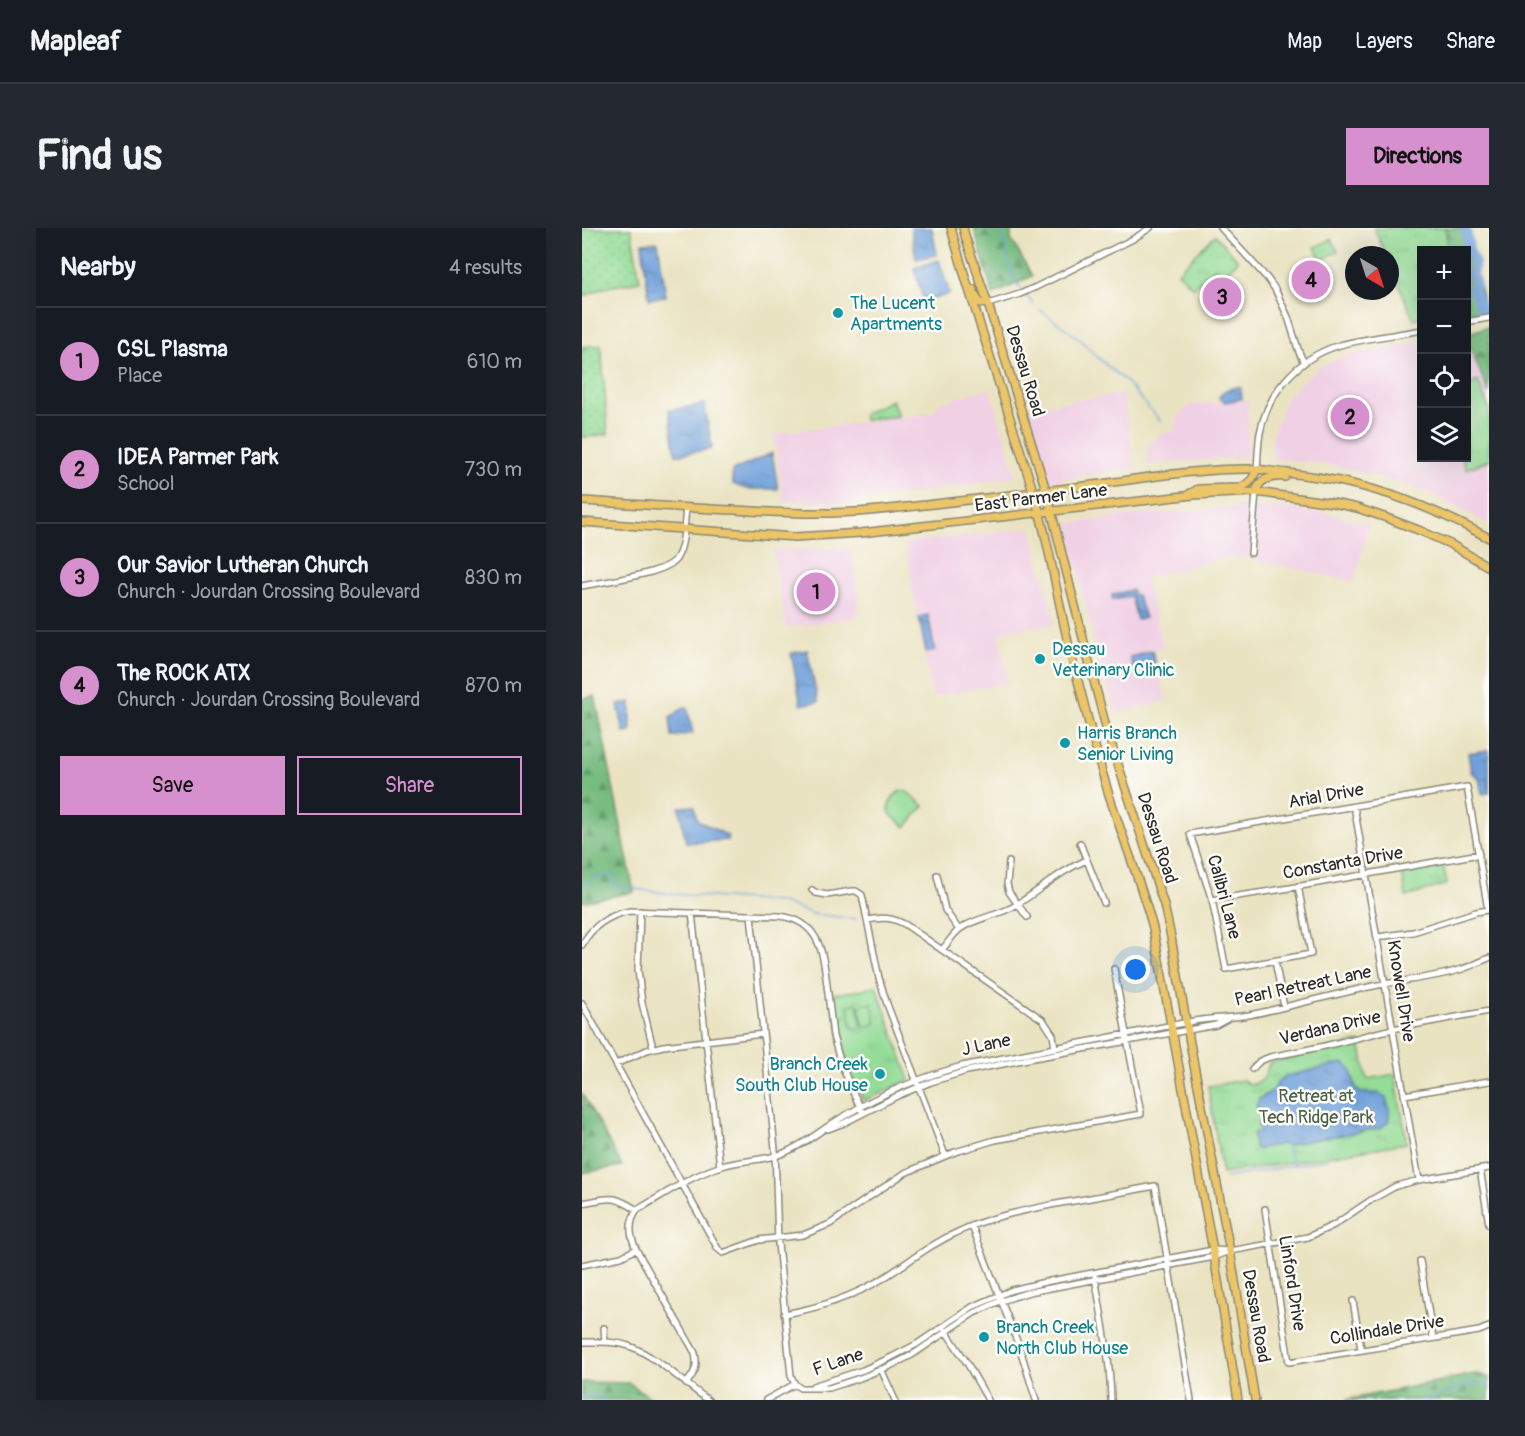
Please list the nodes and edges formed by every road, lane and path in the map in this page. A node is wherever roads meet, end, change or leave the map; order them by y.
1 (951, 228) edge
2 (963, 228) edge
3 (1150, 228) edge
4 (1221, 228) edge
5 (964, 273) junction
6 (973, 304) junction
7 (988, 304) junction
8 (1489, 318) edge
9 (1471, 321) edge
10 (1417, 331) edge
11 (998, 334) junction
12 (1304, 363) junction
13 (1257, 470) junction
14 (1321, 477) junction
15 (1046, 490) junction
16 (1256, 492) junction
17 (1033, 493) junction
18 (1187, 496) junction
19 (582, 501) edge
20 (686, 508) junction
21 (1052, 512) junction
22 (1039, 513) junction
23 (582, 522) edge
24 (684, 529) junction
25 (1489, 538) edge
26 (1251, 553) dead end
27 (1489, 567) edge
28 (582, 586) edge
29 (1088, 658) junction
30 (1073, 663) junction
31 (1354, 806) junction
32 (1190, 834) joint
33 (1080, 843) dead end
34 (1479, 854) junction
35 (1087, 860) junction
36 (1009, 862) dead end
37 (1366, 874) junction
38 (937, 875) dead end
39 (1157, 884) junction
40 (1298, 886) junction
41 (812, 890) dead end
42 (1142, 890) junction
43 (1212, 900) junction
44 (1104, 903) dead end
45 (1018, 904) junction
46 (1488, 910) edge
47 (640, 911) junction
48 (693, 913) junction
49 (751, 915) junction
50 (1028, 917) dead end
51 (867, 920) junction
52 (959, 930) junction
53 (1378, 937) junction
54 (582, 945) edge
55 (942, 950) junction
56 (1489, 958) edge
57 (1275, 961) junction
58 (1114, 969) dead end
59 (1385, 984) junction
60 (582, 1003) edge
61 (1284, 1007) junction
62 (1489, 1011) edge
63 (1227, 1018) junction
64 (1186, 1022) junction
65 (1170, 1025) junction
66 (1392, 1029) junction
67 (1188, 1030) junction
68 (1126, 1033) junction
69 (763, 1034) junction
70 (1172, 1034) junction
71 (706, 1040) junction
72 (1127, 1041) junction
73 (1055, 1047) junction
74 (653, 1048) junction
75 (1056, 1054) junction
76 (616, 1064) junction
77 (1252, 1069) dead end
78 (1489, 1082) edge
79 (917, 1084) junction
80 (1404, 1095) junction
81 (860, 1106) junction
82 (863, 1113) junction
83 (821, 1132) junction
84 (775, 1155) junction
85 (945, 1155) junction
86 (720, 1167) junction
87 (1489, 1168) edge
88 (1480, 1169) junction
89 (1419, 1180) junction
90 (682, 1184) junction
91 (582, 1203) edge
92 (1265, 1209) dead end
93 (637, 1210) junction
94 (1489, 1224) edge
95 (972, 1226) junction
96 (778, 1238) junction
97 (1271, 1245) junction
98 (636, 1249) junction
99 (1230, 1251) junction
100 (1214, 1254) junction
101 (1167, 1259) junction
102 (1420, 1261) dead end
103 (582, 1264) edge
104 (1169, 1266) junction
105 (1094, 1272) junction
106 (1095, 1280) junction
107 (1000, 1298) junction
108 (1353, 1301) dead end
109 (784, 1314) junction
110 (1489, 1327) edge
111 (604, 1328) dead end
112 (944, 1329) junction
113 (1432, 1338) junction
114 (582, 1342) edge
115 (605, 1342) junction
116 (1361, 1349) junction
117 (1289, 1362) joint
118 (880, 1366) junction
119 (686, 1384) junction
120 (795, 1384) junction
121 (708, 1400) edge
122 (766, 1400) edge
123 (895, 1400) edge
124 (988, 1400) edge
125 (1036, 1400) edge
126 (1111, 1400) edge
127 (1191, 1400) edge
128 (1238, 1400) edge
129 (1255, 1400) edge

1 - 5 main road, Dessau Road
2 - 7 main road, Dessau Road
3 - 7 street
4 - 12 street
5 - 6 main road, Dessau Road
5 - 7 main road
6 - 11 main road
6 - 17 main road, Dessau Road
7 - 11 main road, Dessau Road
8 - 9 street
10 - 12 street
11 - 15 main road, Dessau Road
12 - 13 street
13 - 14 main road, East Parmer Lane
13 - 15 main road, East Parmer Lane
13 - 18 main road
14 - 16 main road
14 - 25 main road, East Parmer Lane
15 - 17 main road, East Parmer Lane
15 - 21 main road, Dessau Road
16 - 18 main road, East Parmer Lane
16 - 26 street
16 - 27 main road, East Parmer Lane
17 - 20 main road, East Parmer Lane
17 - 22 main road, Dessau Road
18 - 21 main road, East Parmer Lane
19 - 20 main road, East Parmer Lane
20 - 24 street
21 - 22 main road, East Parmer Lane
21 - 29 main road, Dessau Road
22 - 24 main road, East Parmer Lane
22 - 30 main road, Dessau Road
23 - 24 main road, East Parmer Lane
24 - 28 street
29 - 30 main road
29 - 39 main road, Dessau Road
30 - 42 main road, Dessau Road
31 - 32 street, Arial Drive
31 - 34 street, Arial Drive
31 - 37 street, Knowell Drive
32 - 43 street, Calibri Lane
33 - 35 street
34 - 37 street, Constanta Drive
34 - 46 street
35 - 44 street
35 - 45 street
36 - 45 street
37 - 40 street, Constanta Drive
37 - 53 street, Knowell Drive
38 - 52 street
39 - 42 main road
39 - 64 main road, Dessau Road
40 - 43 street, Constanta Drive
40 - 57 street
41 - 51 street
42 - 65 main road, Dessau Road
43 - 57 street, Calibri Lane
45 - 50 street
45 - 52 street
46 - 53 street
47 - 48 street
47 - 54 street
47 - 74 street
48 - 49 street
48 - 71 street
49 - 69 street
49 - 81 street
51 - 55 street
51 - 79 street
52 - 55 street
53 - 59 street, Knowell Drive
55 - 73 street
56 - 59 street, Pearl Retreat Lane
57 - 61 street
58 - 68 street
59 - 61 street, Pearl Retreat Lane
59 - 66 street, Knowell Drive
60 - 76 street
61 - 63 street, Pearl Retreat Lane
62 - 66 street, Verdana Drive
63 - 64 street, J Lane
63 - 67 street, J Lane
64 - 65 street, J Lane
64 - 67 main road, Dessau Road
65 - 68 street, J Lane
65 - 70 main road, Dessau Road
66 - 77 street, Verdana Drive
66 - 80 street, Knowell Drive
67 - 70 street, J Lane
67 - 99 main road, Dessau Road
68 - 72 street
68 - 73 street, J Lane
69 - 71 street
69 - 84 street
70 - 72 street, J Lane
70 - 100 main road, Dessau Road
71 - 74 street
71 - 86 street
72 - 75 street, J Lane
72 - 85 street
73 - 75 street
73 - 79 street, J Lane
74 - 76 street
75 - 79 street, J Lane
76 - 90 street
78 - 80 street
79 - 81 street, J Lane
79 - 82 street, J Lane
79 - 85 street
80 - 89 street, Knowell Drive
81 - 82 street
81 - 83 street, J Lane
82 - 83 street, J Lane
83 - 84 street, J Lane
84 - 86 street, J Lane
84 - 96 street
85 - 96 street
86 - 90 street, J Lane
87 - 88 street
88 - 89 street
88 - 94 street
89 - 97 street
90 - 93 street, J Lane
90 - 96 street
91 - 93 street
92 - 97 street, Linford Drive
93 - 98 street
95 - 101 street
95 - 107 street
95 - 109 street
96 - 109 street
97 - 99 street
97 - 117 street, Linford Drive
98 - 103 street
98 - 119 street
99 - 100 street
99 - 129 main road, Dessau Road
100 - 101 street, F Lane
100 - 104 street, F Lane
100 - 128 main road, Dessau Road
101 - 104 street
101 - 105 street, F Lane
102 - 113 street
104 - 106 street, F Lane
104 - 127 street
105 - 106 street
105 - 107 street, F Lane
106 - 107 street, F Lane
106 - 126 street
107 - 112 street, F Lane
107 - 125 street
108 - 116 street
109 - 120 street
110 - 113 street, Collindale Drive
111 - 115 street
112 - 118 street, F Lane
112 - 124 street
113 - 116 street, Collindale Drive
114 - 115 street
115 - 119 street
116 - 117 street, Collindale Drive
118 - 120 street, F Lane
118 - 123 street
119 - 121 street
120 - 122 street

